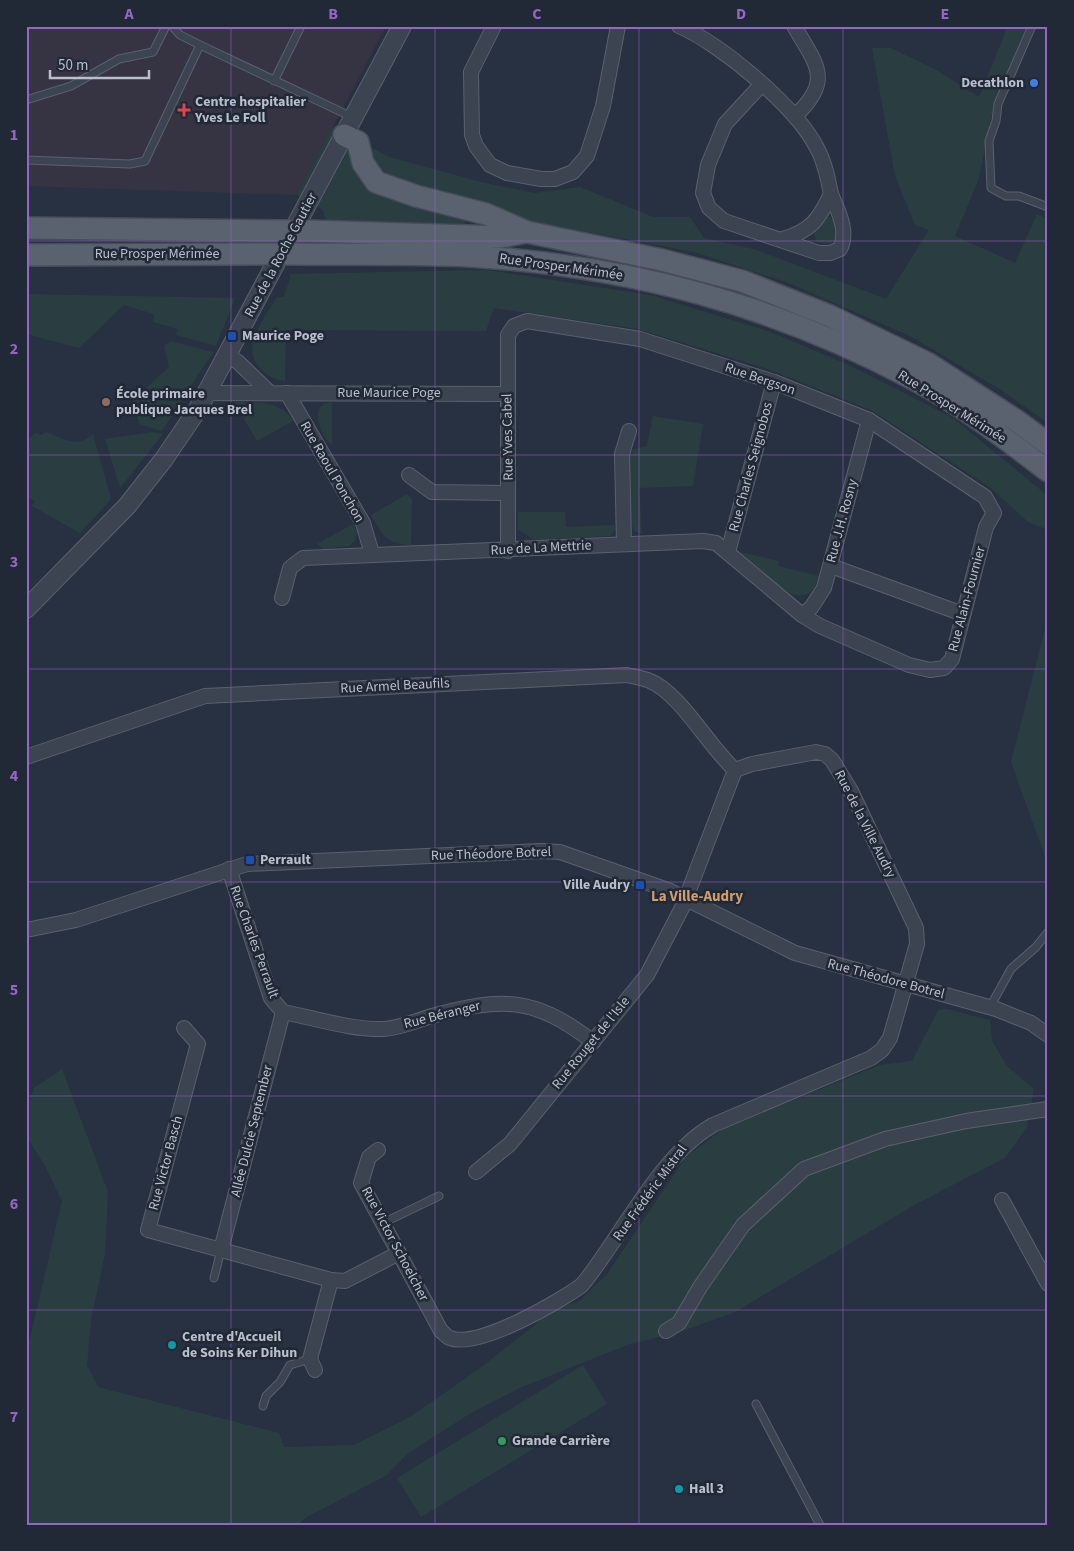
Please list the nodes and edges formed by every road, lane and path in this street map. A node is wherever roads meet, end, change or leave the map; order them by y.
1 (166, 26) edge
2 (172, 26) edge
3 (301, 26) edge
4 (402, 26) edge
5 (494, 26) edge
6 (618, 26) edge
7 (794, 26) edge
8 (1032, 26) edge
9 (680, 27) edge
10 (200, 46) junction
11 (274, 81) junction
12 (761, 85) junction
13 (26, 100) edge
14 (796, 116) junction
15 (349, 127) junction
16 (26, 160) edge
17 (832, 194) junction
18 (1048, 207) edge
19 (26, 218) edge
20 (26, 228) edge
21 (50, 228) junction
22 (527, 232) junction
23 (783, 240) junction
24 (26, 255) edge
25 (514, 326) joint
26 (227, 356) junction
27 (774, 382) junction
28 (207, 393) junction
29 (270, 393) junction
30 (287, 393) junction
31 (508, 394) junction
32 (869, 420) junction
33 (629, 431) dead end
34 (1048, 444) edge
35 (1048, 471) edge
36 (409, 474) dead end
37 (508, 493) junction
38 (985, 497) joint
39 (624, 543) junction
40 (508, 551) junction
41 (728, 552) junction
42 (372, 554) junction
43 (830, 566) junction
44 (282, 598) dead end
45 (26, 609) edge
46 (802, 614) junction
47 (963, 614) junction
48 (26, 758) edge
49 (735, 770) junction
50 (229, 869) junction
51 (686, 898) junction
52 (26, 930) edge
53 (1048, 932) edge
54 (906, 985) junction
55 (993, 1008) junction
56 (283, 1012) junction
57 (184, 1028) dead end
58 (1048, 1035) edge
59 (593, 1042) junction
60 (1048, 1109) edge
61 (378, 1150) dead end
62 (476, 1172) dead end
63 (439, 1196) dead end
64 (1002, 1200) dead end
65 (383, 1224) junction
66 (221, 1250) junction
67 (399, 1254) junction
68 (214, 1278) dead end
69 (331, 1280) junction
70 (1048, 1284) edge
71 (666, 1331) dead end
72 (449, 1338) joint
73 (312, 1364) joint
74 (756, 1404) dead end
75 (263, 1406) dead end
76 (820, 1525) edge

1 - 13 lane
2 - 10 lane
3 - 11 lane
4 - 15 street, Rue de la Roche Gautier
5 - 6 street
7 - 14 street
8 - 18 lane
9 - 12 street
10 - 11 lane
10 - 16 lane
11 - 15 lane
12 - 14 street
12 - 23 street
14 - 17 street
15 - 22 main road
15 - 26 street, Rue de la Roche Gautier
17 - 23 street
17 - 23 street
19 - 21 main road
20 - 21 main road, Rue Prosper Mérimée
21 - 22 main road, Rue Prosper Mérimée, bridge
22 - 34 main road, Rue Prosper Mérimée
24 - 35 main road, Rue Prosper Mérimée, bridge
25 - 27 street, Rue Bergson
25 - 31 street, Rue Yves Cabel
26 - 28 street, Rue de la Roche Gautier
26 - 29 street
27 - 32 street, Rue Bergson
27 - 41 street, Rue Charles Seignobos
28 - 29 street, Rue Maurice Poge
28 - 45 street, Rue de la Roche Gautier
29 - 30 street, Rue Maurice Poge
30 - 31 street, Rue Maurice Poge
30 - 42 street, Rue Raoul Ponchon
31 - 37 street, Rue Yves Cabel
32 - 38 street, Rue Bergson
32 - 43 street, Rue J.H. Rosny
33 - 39 street
36 - 37 street
37 - 40 street, Rue Yves Cabel
38 - 47 street, Rue Alain-Fournier
39 - 40 street, Rue de La Mettrie
39 - 41 street, Rue de La Mettrie
40 - 42 street, Rue de La Mettrie
41 - 46 street, Rue de La Mettrie
42 - 44 street, Rue de La Mettrie
43 - 46 street, Rue J.H. Rosny
43 - 47 street
46 - 47 street, Rue Alain-Fournier
48 - 49 street, Rue Armel Beaufils
49 - 51 street, Rue Rouget de l'Isle
49 - 54 street, Rue de la Ville Audry
50 - 51 street, Rue Théodore Botrel
50 - 52 street, Rue Théodore Botrel
50 - 56 street, Rue Charles Perrault
51 - 54 street, Rue Théodore Botrel
51 - 59 street, Rue Rouget de l'Isle
53 - 55 lane
54 - 55 street, Rue Théodore Botrel
54 - 72 street, Rue Frédéric Mistral
55 - 58 street, Rue Théodore Botrel
56 - 59 street, Rue Béranger
56 - 66 street, Allée Dulcie September
57 - 66 street, Rue Victor Basch
59 - 62 street, Rue Rouget de l'Isle
60 - 71 street
61 - 65 street, Rue Victor Schoelcher
63 - 65 lane
64 - 70 street
65 - 67 street, Rue Victor Schoelcher
66 - 68 lane
66 - 69 street
67 - 69 street
67 - 72 street, Rue Victor Schoelcher
69 - 73 street
73 - 75 lane
74 - 76 lane

